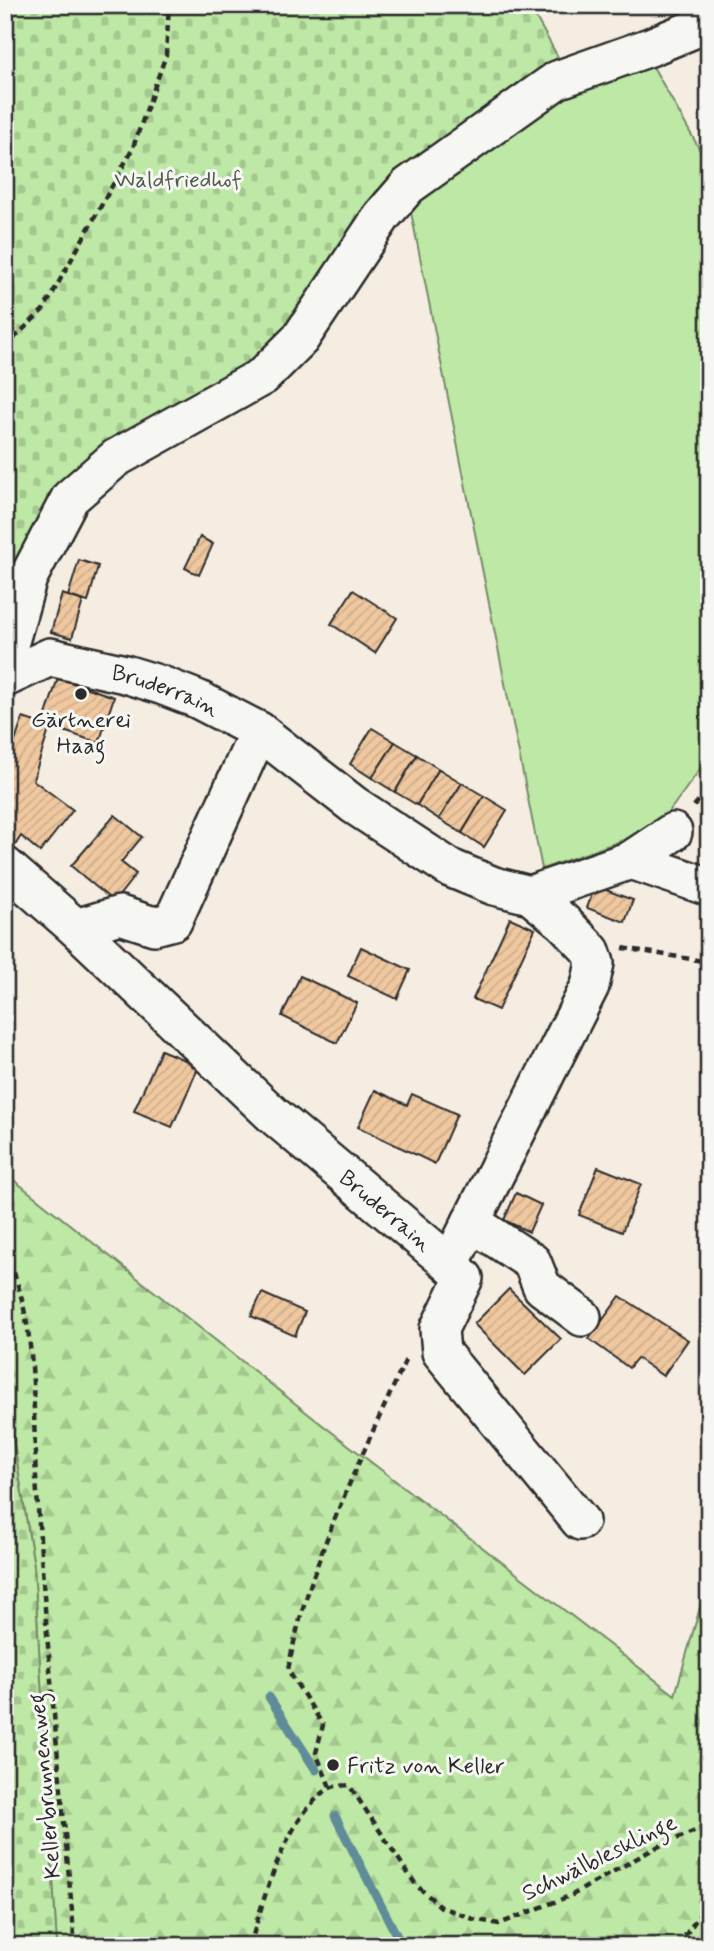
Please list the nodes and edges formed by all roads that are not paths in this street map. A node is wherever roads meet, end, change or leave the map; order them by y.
1 (709, 21) edge
2 (5, 659) edge
3 (5, 678) edge
4 (259, 731) junction
5 (673, 832) dead end
6 (631, 860) junction
7 (5, 866) edge
8 (709, 887) edge
9 (530, 895) junction
10 (76, 928) junction
11 (471, 1222) junction
12 (450, 1264) junction
13 (582, 1317) dead end
14 (580, 1521) dead end

1 - 2 street
3 - 4 street, Bruderrain
4 - 9 street, Bruderrain
4 - 10 street
5 - 6 street
6 - 8 street
6 - 9 street
7 - 10 street, Bruderrain
9 - 11 street, Bruderrain
10 - 12 street, Bruderrain
11 - 12 street, Bruderrain
11 - 13 street
12 - 14 street

